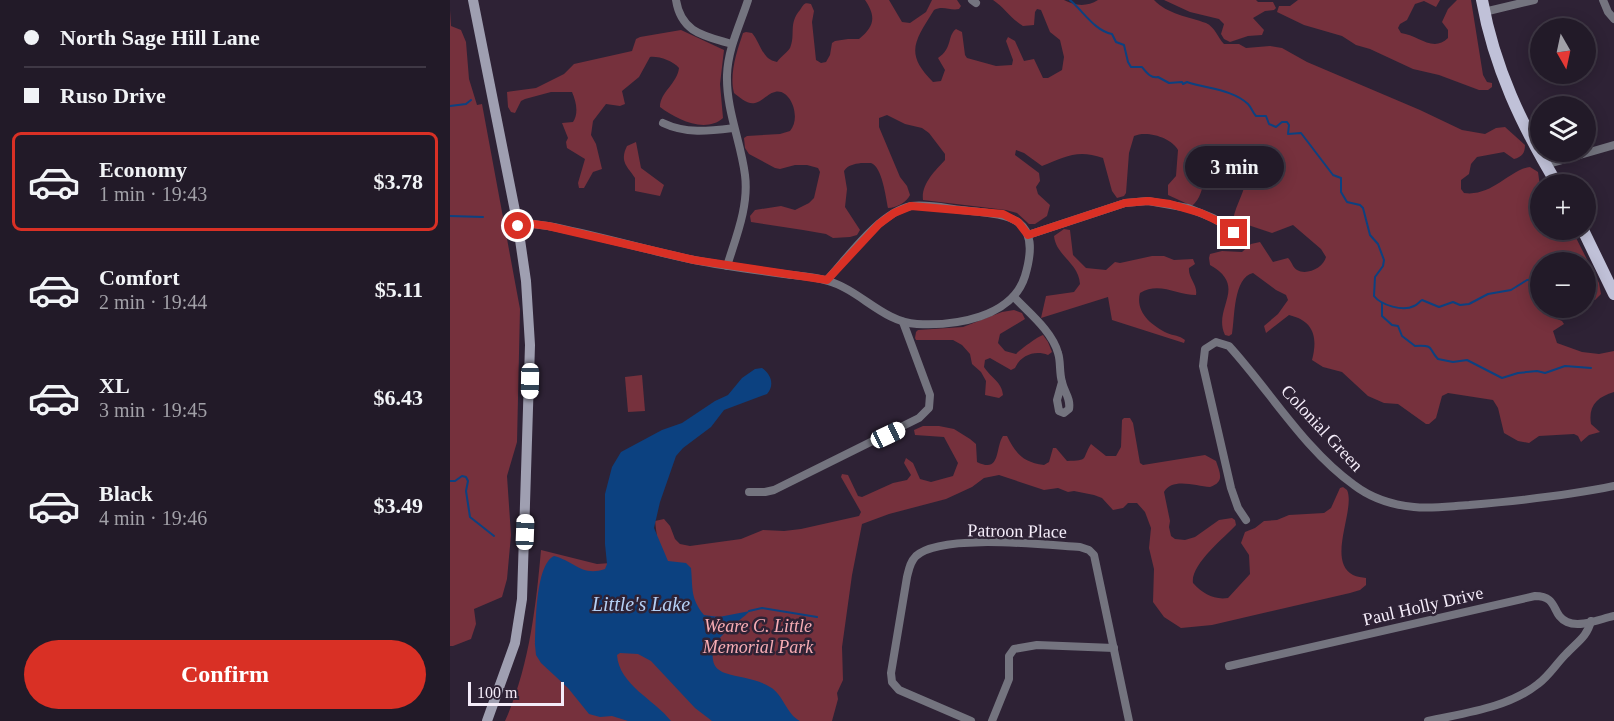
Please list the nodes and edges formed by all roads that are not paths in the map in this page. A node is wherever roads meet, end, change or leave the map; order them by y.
1 (473, 0) edge
2 (676, 0) edge
3 (748, 0) edge
4 (1534, 0) edge
5 (1603, 0) edge
6 (1483, 6) edge
7 (1614, 19) edge
8 (732, 44) junction
9 (663, 123) dead end
10 (734, 128) junction
11 (1614, 145) edge
12 (1545, 165) junction
13 (1551, 174) edge
14 (518, 226) junction
15 (1028, 235) junction
16 (1238, 239) dead end
17 (1588, 240) edge
18 (727, 266) junction
19 (827, 280) junction
20 (1614, 294) edge
21 (1014, 297) junction
22 (903, 322) junction
23 (1062, 382) dead end
24 (1614, 486) edge
25 (748, 492) dead end
26 (1246, 520) dead end
27 (1614, 616) edge
28 (1591, 621) junction
29 (1114, 648) junction
30 (1229, 666) dead end
31 (488, 721) edge
32 (971, 721) edge
33 (992, 721) edge
34 (1129, 721) edge
35 (1428, 721) edge

1 - 14 main road
2 - 8 street
3 - 8 street
4 - 6 street
5 - 7 street
6 - 12 main road
8 - 10 street
9 - 10 street
10 - 18 street
11 - 12 street
12 - 13 main road
14 - 18 street
14 - 31 main road
15 - 16 street
15 - 19 street
15 - 21 street
17 - 20 main road
18 - 19 street
19 - 22 street
21 - 22 street
21 - 23 street
22 - 25 street
24 - 26 street, Colonial Green
27 - 28 street, Paul Holly Drive
28 - 30 street, Paul Holly Drive
28 - 35 street
29 - 32 street, Patroon Place
29 - 33 street
29 - 34 street, Patroon Place

